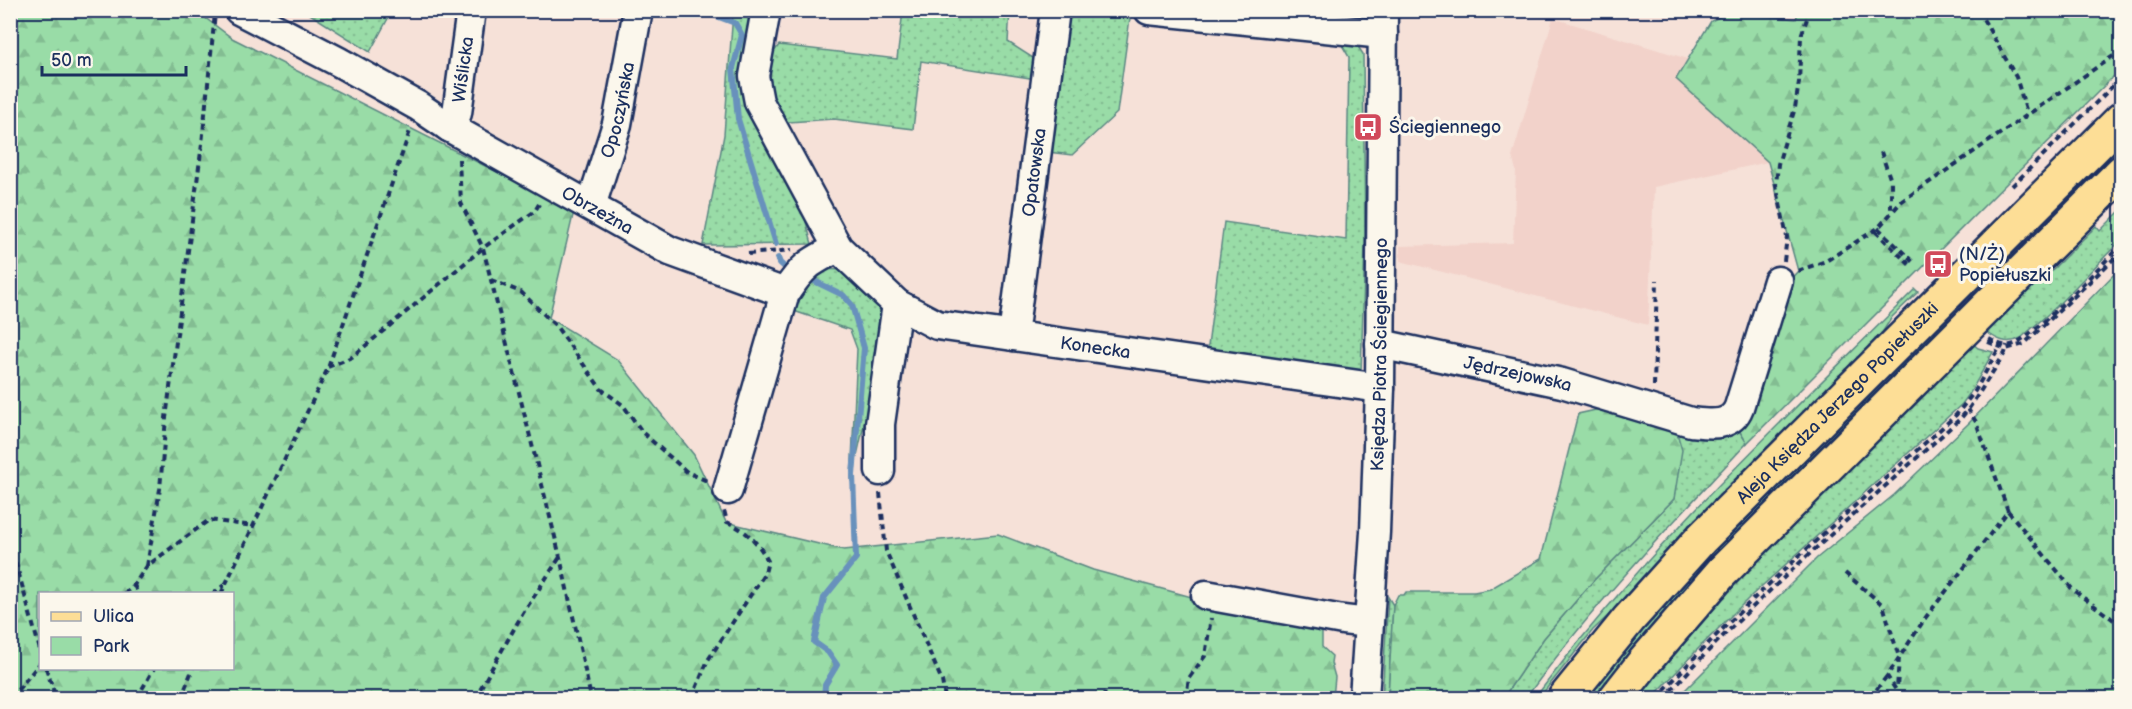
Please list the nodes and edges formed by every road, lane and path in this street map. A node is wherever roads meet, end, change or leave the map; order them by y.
1 (215, 10) edge
2 (239, 10) edge
3 (471, 10) edge
4 (638, 10) edge
5 (766, 10) edge
6 (1055, 10) edge
7 (1149, 10) edge
8 (1810, 10) edge
9 (1978, 10) edge
10 (1383, 22) edge
11 (2121, 50) edge
12 (2121, 77) edge
13 (418, 106) junction
14 (2027, 113) junction
15 (2121, 119) edge
16 (454, 130) junction
17 (1881, 152) dead end
18 (2121, 172) edge
19 (552, 184) junction
20 (2012, 186) dead end
21 (591, 206) junction
22 (1891, 213) junction
23 (1876, 230) junction
24 (2121, 244) edge
25 (483, 248) junction
26 (838, 248) junction
27 (2121, 251) edge
28 (1914, 266) dead end
29 (490, 279) junction
30 (1657, 280) dead end
31 (1778, 281) junction
32 (785, 293) junction
33 (897, 304) junction
34 (1984, 334) dead end
35 (1013, 336) junction
36 (1380, 344) junction
37 (2007, 347) junction
38 (328, 368) junction
39 (1380, 388) junction
40 (1965, 404) junction
41 (1968, 409) junction
42 (1654, 411) junction
43 (879, 471) joint
44 (728, 490) junction
45 (2008, 511) junction
46 (253, 526) junction
47 (10, 542) edge
48 (560, 557) junction
49 (147, 566) junction
50 (1845, 573) dead end
51 (225, 584) junction
52 (134, 585) junction
53 (126, 592) edge
54 (137, 592) edge
55 (215, 592) edge
56 (222, 592) edge
57 (1209, 605) joint
58 (1369, 623) junction
59 (2121, 626) edge
60 (39, 646) edge
61 (1899, 657) junction
62 (39, 664) edge
63 (46, 670) edge
64 (153, 670) edge
65 (193, 670) edge
66 (1887, 676) junction
67 (1105, 688) dead end
68 (1897, 689) junction
69 (10, 699) edge
70 (56, 699) edge
71 (137, 699) edge
72 (181, 699) edge
73 (476, 699) edge
74 (591, 699) edge
75 (692, 699) edge
76 (945, 699) edge
77 (1104, 699) edge
78 (1186, 699) edge
79 (1364, 699) edge
80 (1565, 699) edge
81 (1616, 699) edge
82 (1657, 699) edge
83 (1664, 699) edge
84 (1870, 699) edge
85 (1901, 699) edge

1 - 49 path
2 - 13 street, Obrzeżna
3 - 16 street, Wiślicka
4 - 21 street, Opoczyńska
5 - 26 street, Konecka
6 - 35 street, Opatowska
7 - 10 street
8 - 31 path
9 - 14 path
10 - 36 street, Księdza Piotra Ściegiennego
11 - 14 path
12 - 20 path
13 - 16 street, Obrzeżna
13 - 38 path
14 - 22 path
15 - 80 main road, Aleja Księdza Jerzego Popiełuszki
16 - 19 street, Obrzeżna
16 - 25 path
17 - 22 path
18 - 81 main road, Aleja Księdza Jerzego Popiełuszki
19 - 21 street, Obrzeżna
19 - 25 path
21 - 32 street, Obrzeżna
22 - 23 path
23 - 28 path
23 - 31 path
24 - 37 path
25 - 29 path
25 - 38 path
26 - 32 street
26 - 33 street, Konecka
27 - 37 path
29 - 44 path
29 - 48 path
30 - 42 path
31 - 42 street, Jędrzejowska
32 - 44 street
33 - 35 street, Konecka
33 - 43 street
34 - 37 path
35 - 39 street, Konecka
36 - 39 street, Księdza Piotra Ściegiennego
36 - 42 street, Jędrzejowska
37 - 40 path
37 - 41 path
38 - 46 path
39 - 58 street, Księdza Piotra Ściegiennego
40 - 41 path
40 - 82 path
41 - 45 path
41 - 83 path
43 - 76 path
44 - 75 path
45 - 59 path
45 - 61 path
46 - 49 path
46 - 51 path
47 - 60 path
48 - 73 path
48 - 74 path
49 - 52 path
50 - 61 path
51 - 55 path
51 - 56 path
52 - 53 path
52 - 54 path
57 - 58 street
57 - 78 path
58 - 79 street, Księdza Piotra Ściegiennego
61 - 66 path
61 - 68 path
62 - 69 path
63 - 70 path
64 - 71 path
65 - 72 path
66 - 68 path
66 - 84 path
67 - 77 path
68 - 85 path

